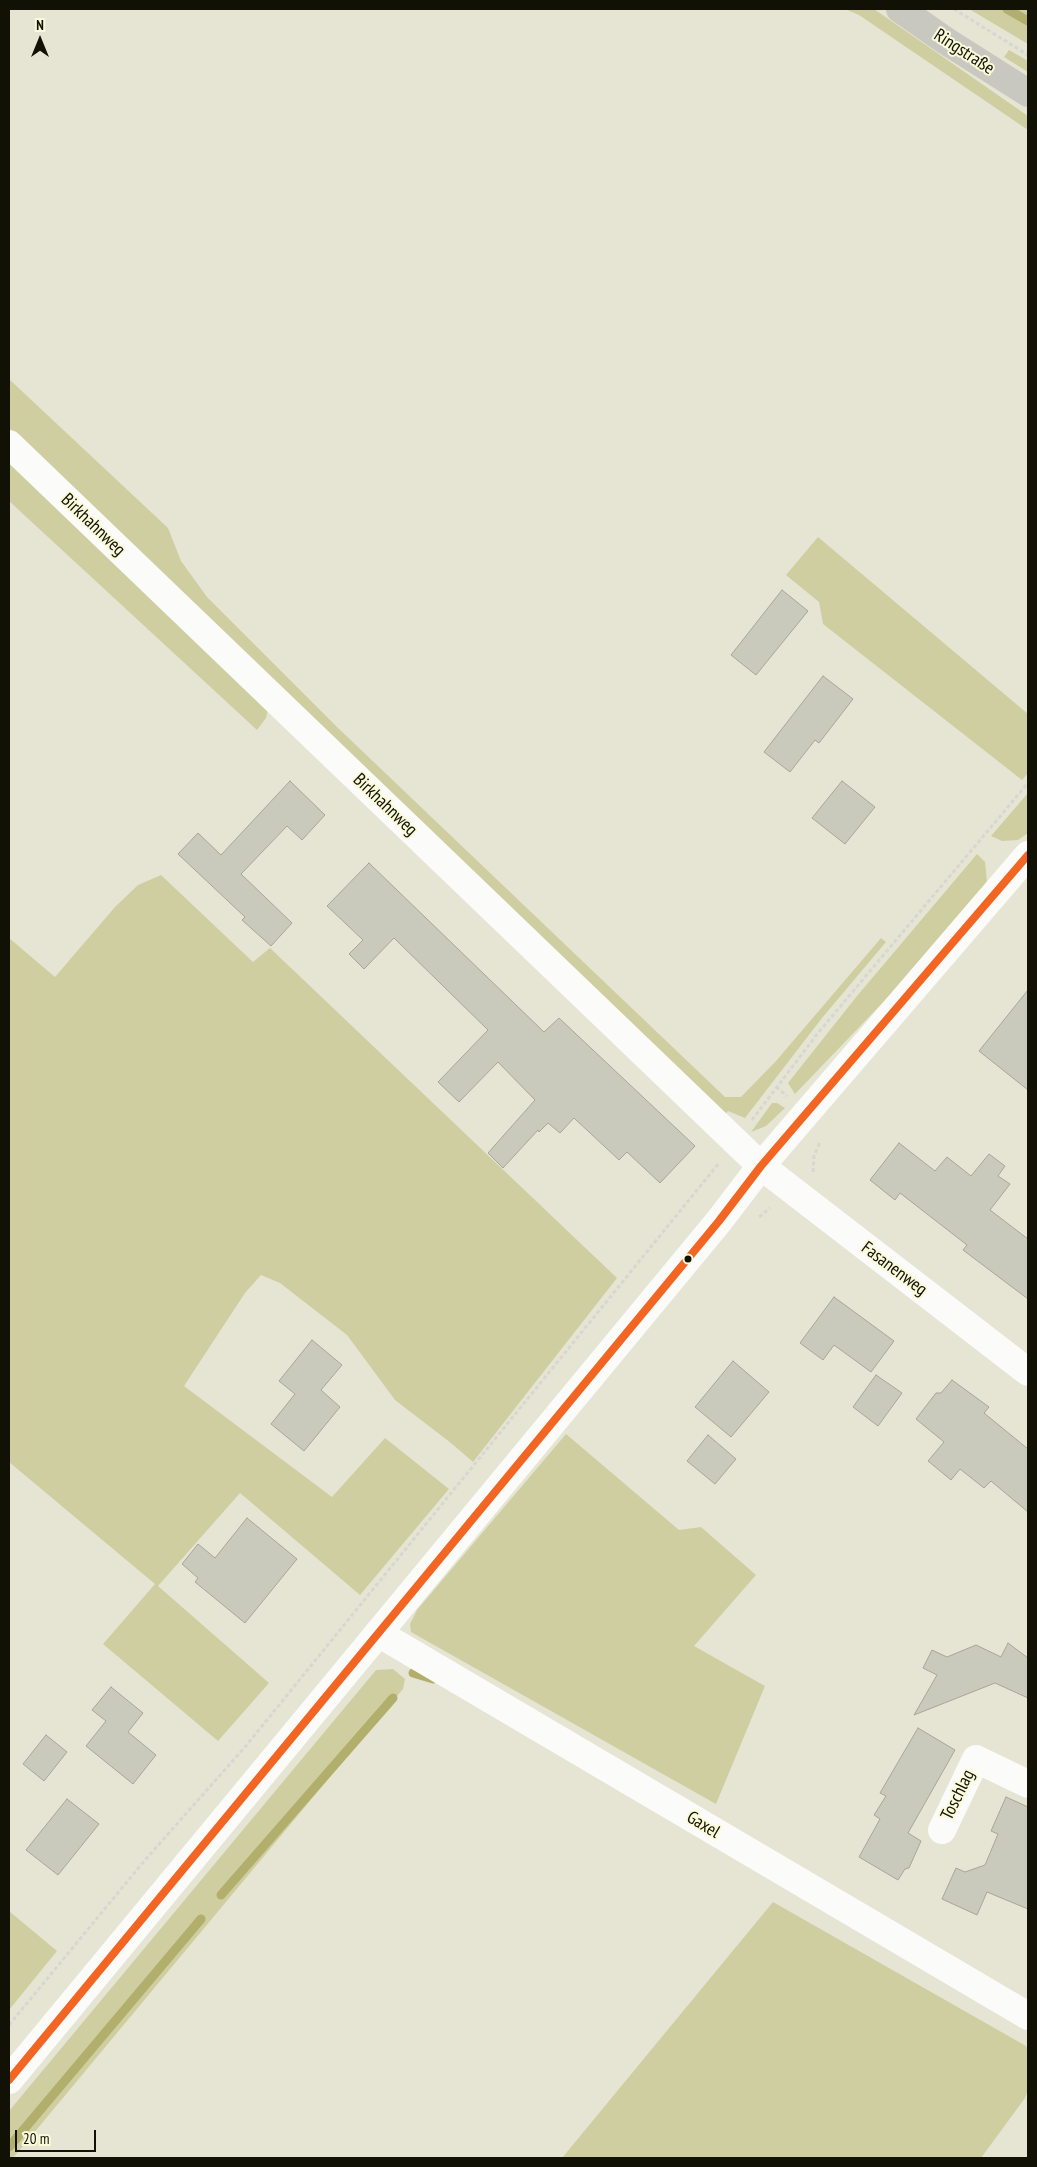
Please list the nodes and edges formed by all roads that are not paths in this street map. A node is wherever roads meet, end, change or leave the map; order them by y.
1 (900, 9) edge
2 (1028, 93) edge
3 (9, 444) edge
4 (1028, 855) edge
5 (761, 1166) junction
6 (1028, 1372) edge
7 (378, 1633) junction
8 (1028, 1784) edge
9 (942, 1830) dead end
10 (1028, 2016) edge
11 (9, 2080) edge

1 - 2 main road, Ringstraße
3 - 5 street, Birkhahnweg
4 - 5 street
5 - 6 street, Fasanenweg
5 - 7 street
7 - 10 street, Gaxel
7 - 11 street
8 - 9 street, Toschlag

